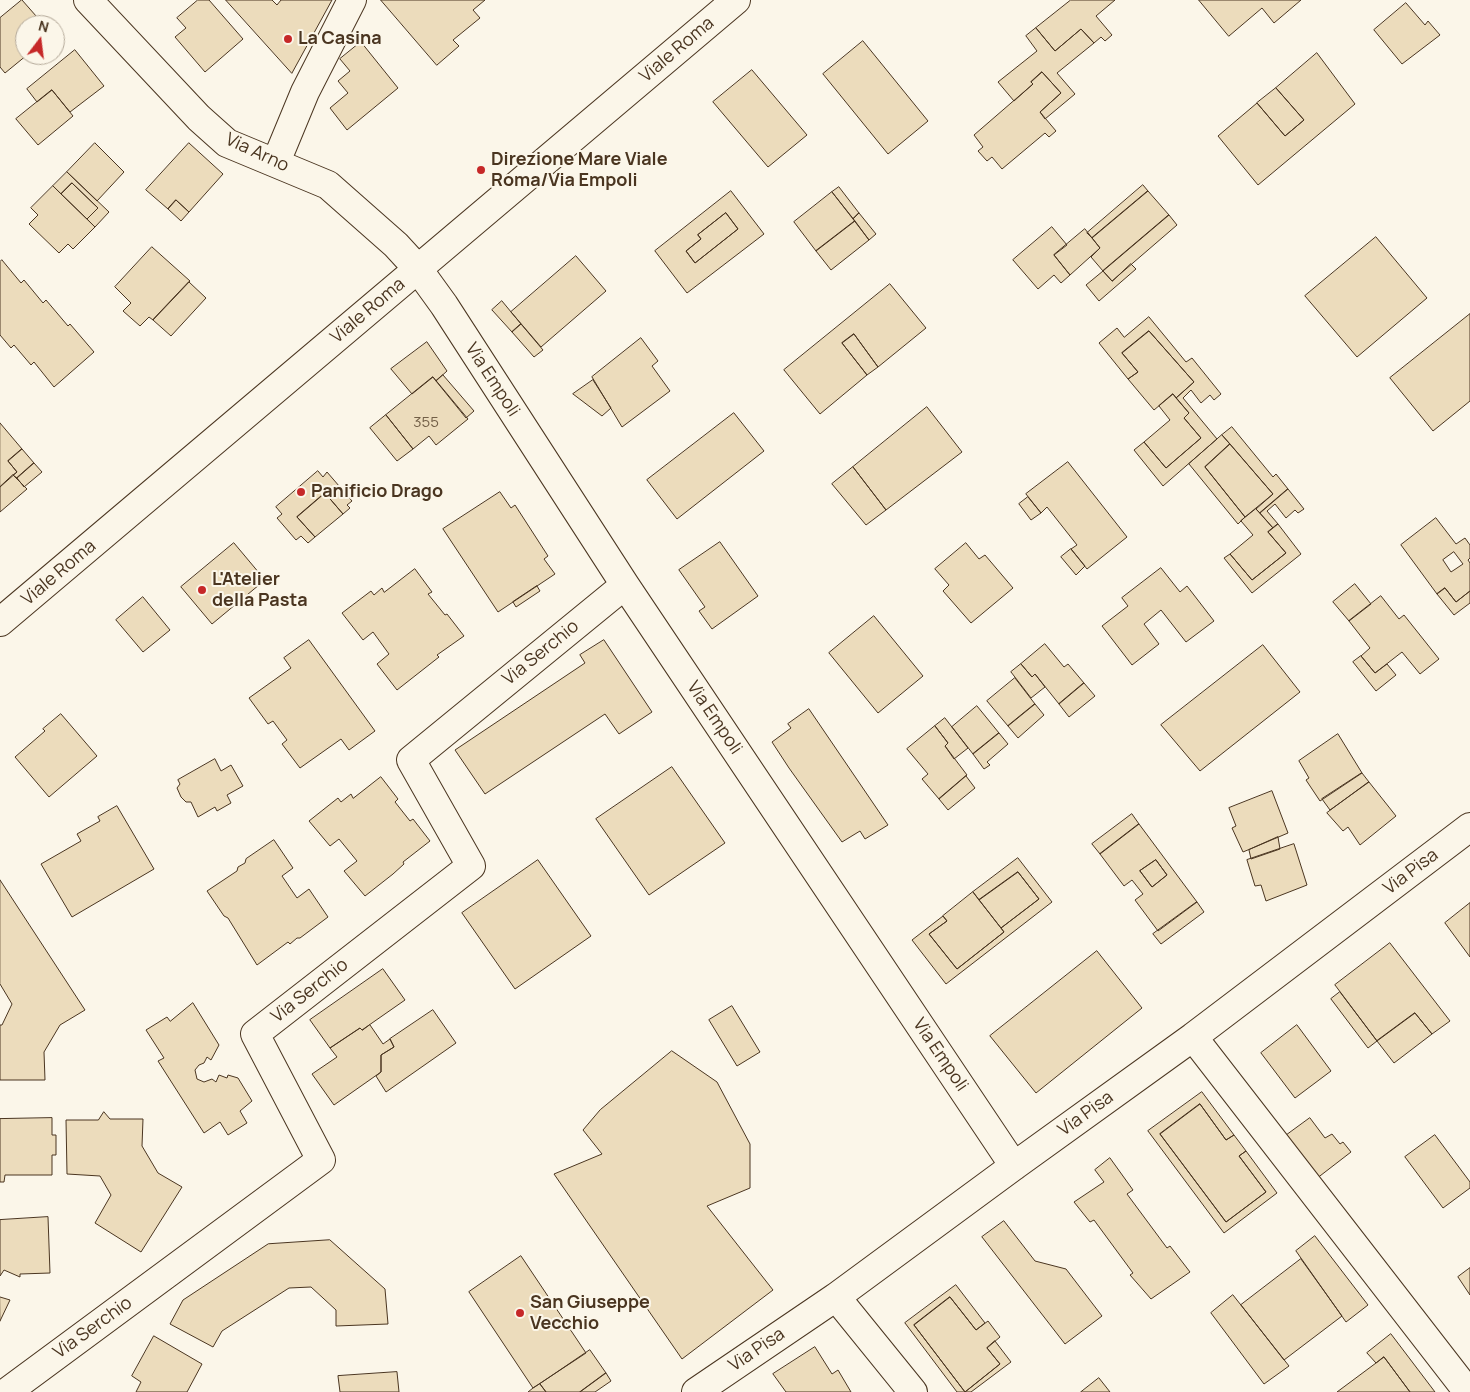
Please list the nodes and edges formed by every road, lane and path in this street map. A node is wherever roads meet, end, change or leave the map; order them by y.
1 (88, 0) edge
2 (352, 0) edge
3 (736, 0) edge
4 (276, 162) junction
5 (418, 269) junction
6 (625, 585) junction
7 (0, 622) edge
8 (1470, 827) edge
9 (1193, 1037) junction
10 (1014, 1166) junction
11 (836, 1296) junction
12 (7, 1392) edge
13 (696, 1392) edge
14 (913, 1392) edge
15 (1468, 1392) edge

1 - 4 street, Via Arno
2 - 4 street
3 - 5 street, Viale Roma
4 - 5 street, Via Arno
5 - 6 street, Via Empoli
5 - 7 street, Viale Roma
6 - 10 street, Via Empoli
6 - 12 street, Via Serchio
8 - 9 street, Via Pisa
9 - 10 street, Via Pisa
9 - 15 street
10 - 11 street, Via Pisa
11 - 13 street, Via Pisa
11 - 14 street

